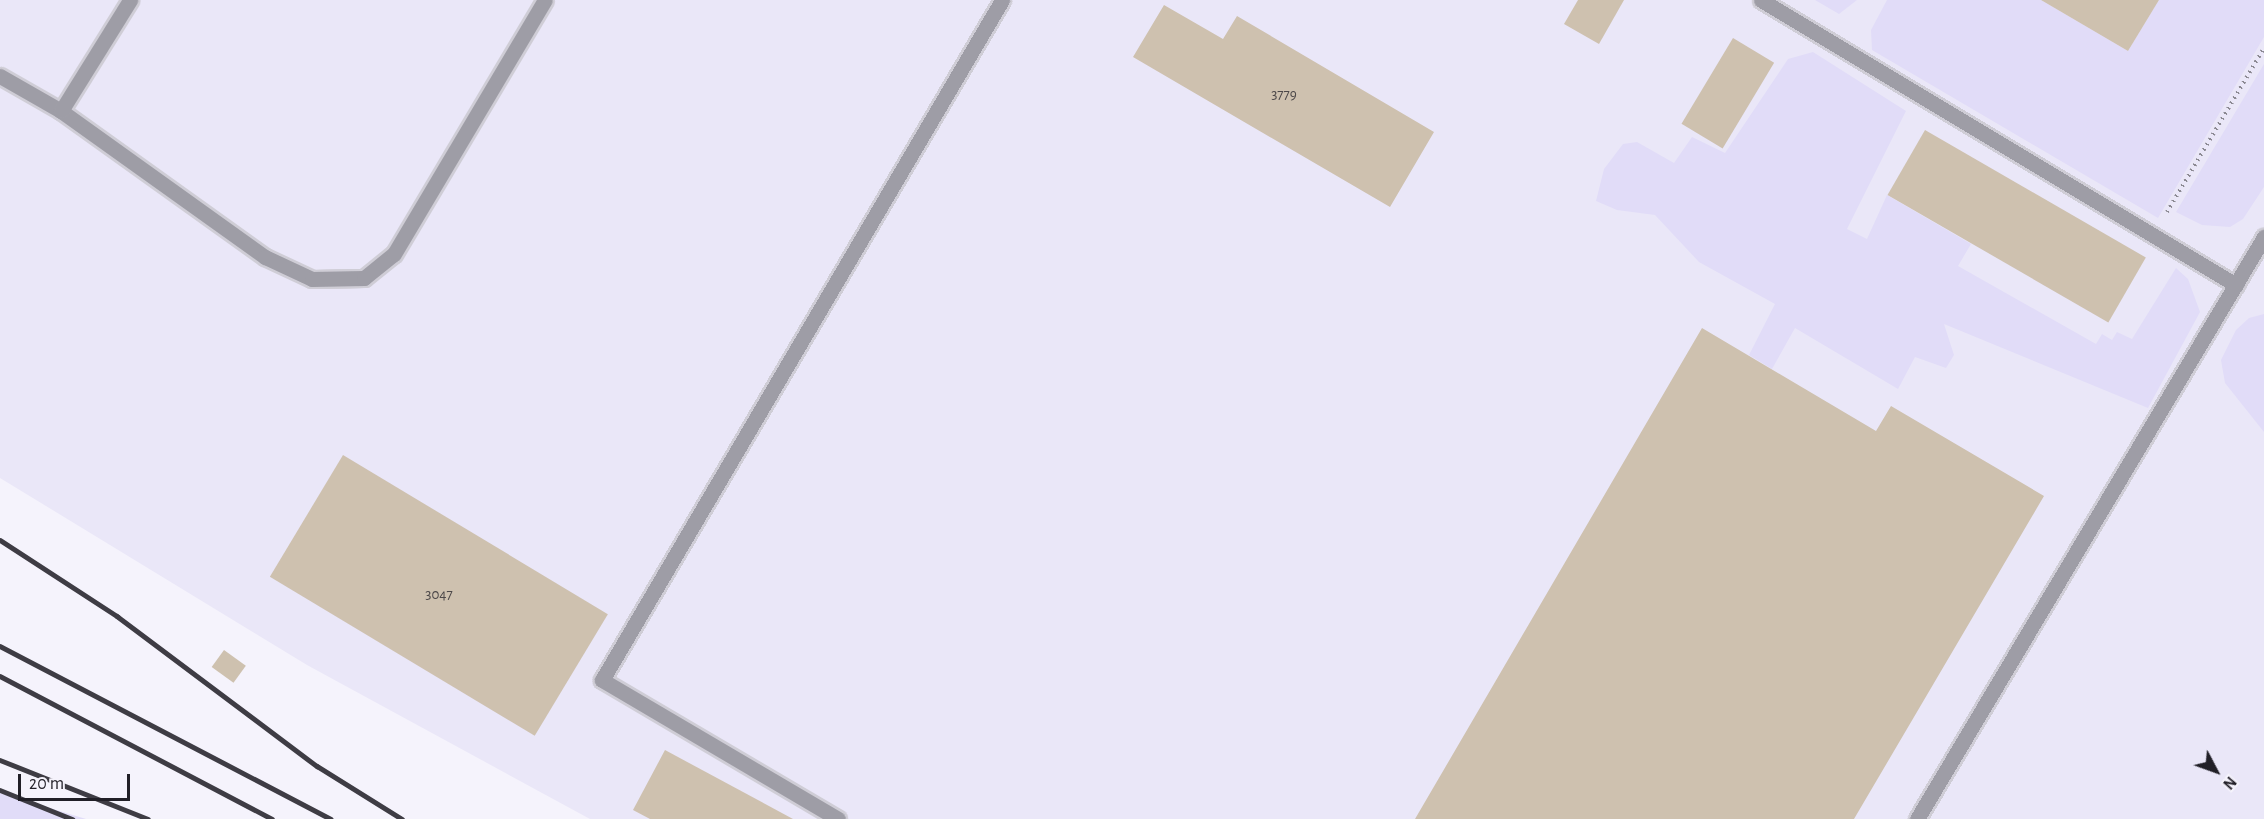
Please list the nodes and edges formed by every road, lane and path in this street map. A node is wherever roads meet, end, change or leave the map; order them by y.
1 (130, 0) edge
2 (545, 0) edge
3 (1002, 0) edge
4 (1761, 0) edge
5 (2264, 48) edge
6 (0, 76) edge
7 (61, 111) junction
8 (2153, 235) junction
9 (2264, 237) edge
10 (2236, 285) junction
11 (838, 819) edge
12 (1917, 819) edge

1 - 7 lane
2 - 7 lane
3 - 11 lane
4 - 8 lane
5 - 8 path
6 - 7 lane
8 - 10 lane
9 - 10 lane
10 - 12 lane

